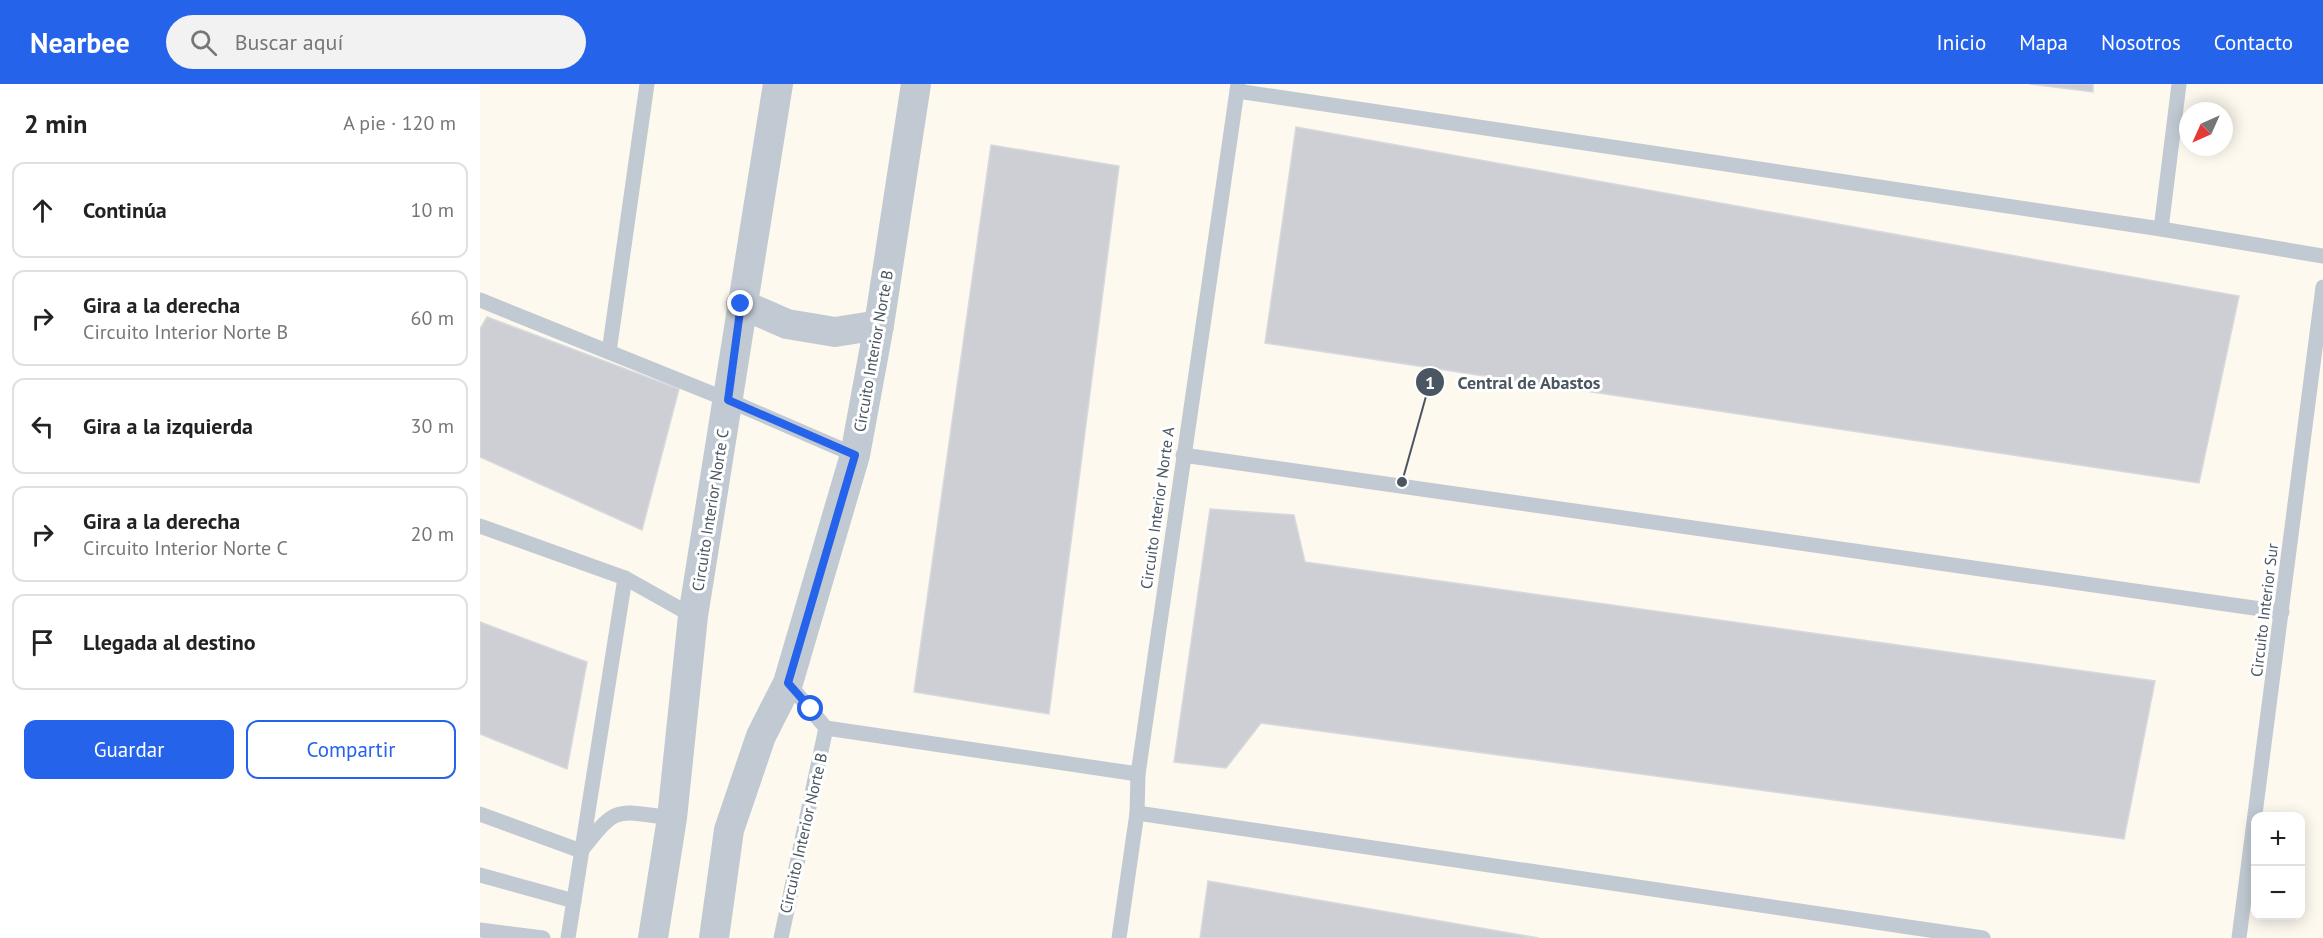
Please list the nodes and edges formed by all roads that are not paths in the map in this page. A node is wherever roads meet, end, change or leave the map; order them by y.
1 (647, 84) edge
2 (778, 84) edge
3 (916, 84) edge
4 (2179, 84) edge
5 (1238, 88) edge
6 (2161, 229) junction
7 (2323, 256) edge
8 (2323, 287) edge
9 (480, 300) edge
10 (741, 304) junction
11 (879, 325) junction
12 (609, 352) junction
13 (728, 400) junction
14 (1183, 454) junction
15 (855, 455) junction
16 (480, 525) edge
17 (625, 578) junction
18 (2282, 612) junction
19 (693, 616) junction
20 (788, 683) junction
21 (826, 728) junction
22 (1138, 774) junction
23 (1137, 813) junction
24 (480, 814) edge
25 (672, 818) junction
26 (581, 850) junction
27 (480, 875) edge
28 (574, 901) junction
29 (480, 930) edge
30 (543, 938) edge
31 (568, 938) edge
32 (652, 938) edge
33 (714, 938) edge
34 (781, 938) edge
35 (1119, 938) edge
36 (1983, 938) edge
37 (2239, 938) edge

1 - 12 lane
2 - 10 street, Circuito Interior Norte C
3 - 11 street, Circuito Interior Norte B
4 - 6 lane
5 - 6 lane
5 - 14 lane, Circuito Interior Norte A
6 - 7 lane
8 - 18 lane, Circuito Interior Sur
9 - 12 lane
10 - 11 street
10 - 13 street, Circuito Interior Norte C
11 - 15 street, Circuito Interior Norte B
12 - 13 lane
13 - 15 lane
13 - 19 street, Circuito Interior Norte C
14 - 18 lane
14 - 22 lane, Circuito Interior Norte A
15 - 20 street, Circuito Interior Norte B
16 - 17 lane
17 - 19 lane
17 - 26 lane
18 - 37 lane, Circuito Interior Sur
19 - 25 street, Circuito Interior Norte C
20 - 21 lane
20 - 33 street, Circuito Interior Norte B
21 - 22 lane
21 - 34 lane, Circuito Interior Norte B
22 - 23 lane, Circuito Interior Norte A
23 - 35 lane, Circuito Interior Norte A
23 - 36 lane
24 - 26 lane
25 - 26 lane
25 - 32 street, Circuito Interior Norte C
26 - 28 lane
27 - 28 lane
28 - 31 lane
29 - 30 lane

